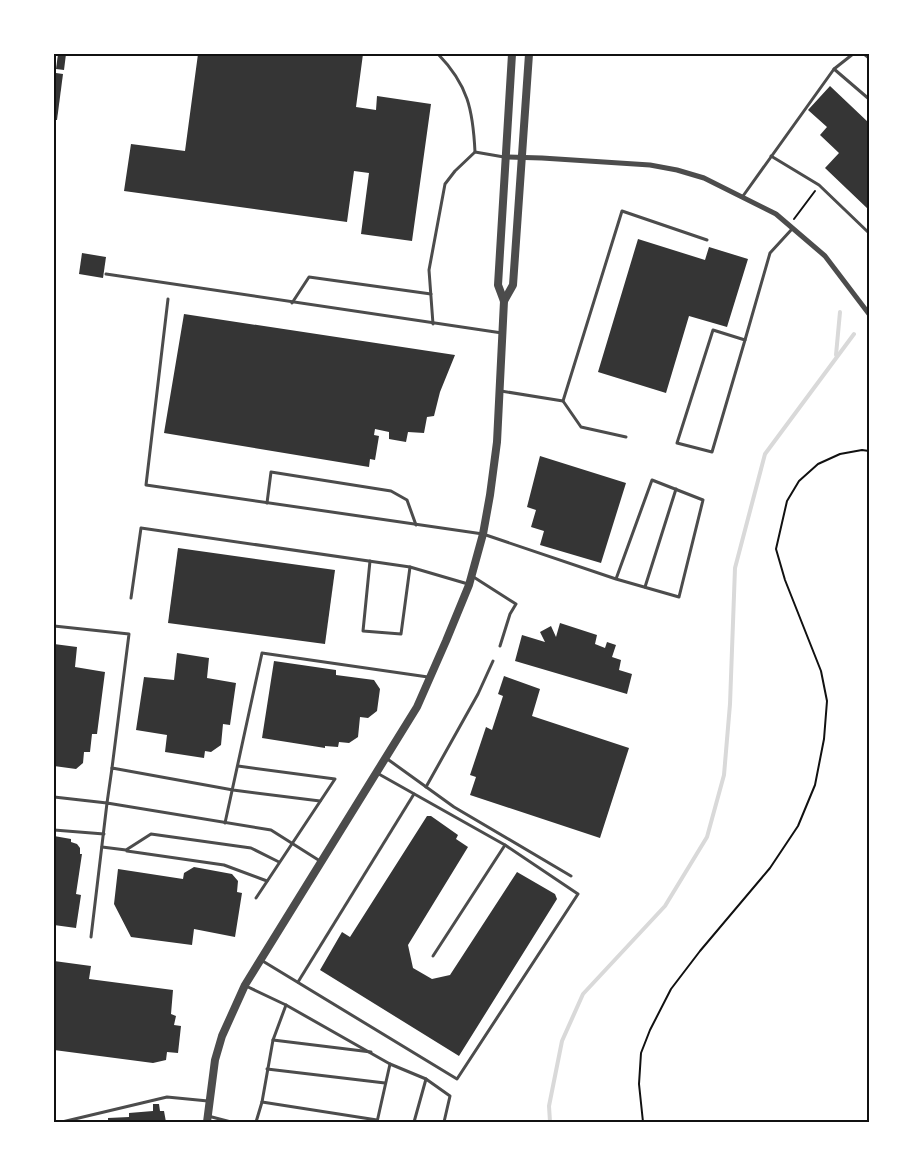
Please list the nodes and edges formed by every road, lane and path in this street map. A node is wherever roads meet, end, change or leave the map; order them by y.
1 (438, 54) edge
2 (512, 54) edge
3 (529, 54) edge
4 (853, 54) edge
5 (864, 54) edge
6 (869, 58) edge
7 (834, 69) junction
8 (869, 99) edge
9 (475, 152) junction
10 (771, 156) junction
11 (506, 157) junction
12 (521, 157) junction
13 (819, 185) junction
14 (743, 196) junction
15 (790, 228) junction
16 (869, 233) edge
17 (707, 240) dead end
18 (106, 274) dead end
19 (431, 294) junction
20 (168, 299) dead end
21 (504, 302) junction
22 (292, 303) junction
23 (869, 314) edge
24 (433, 324) junction
25 (503, 334) junction
26 (746, 340) junction
27 (500, 391) junction
28 (562, 401) junction
29 (626, 437) dead end
30 (869, 451) edge
31 (676, 489) junction
32 (266, 503) junction
33 (416, 525) junction
34 (483, 534) junction
35 (370, 561) junction
36 (410, 568) junction
37 (471, 575) junction
38 (616, 579) junction
39 (469, 585) junction
40 (645, 587) junction
41 (131, 598) dead end
42 (54, 626) edge
43 (500, 646) dead end
44 (492, 661) dead end
45 (429, 677) junction
46 (385, 758) junction
47 (238, 766) junction
48 (112, 768) junction
49 (377, 772) junction
50 (426, 787) junction
51 (233, 790) junction
52 (414, 794) junction
53 (54, 797) edge
54 (320, 801) junction
55 (108, 803) junction
56 (225, 823) junction
57 (54, 830) edge
58 (104, 834) junction
59 (292, 843) junction
60 (505, 845) junction
61 (102, 847) junction
62 (126, 850) junction
63 (279, 862) junction
64 (321, 862) junction
65 (571, 876) dead end
66 (267, 881) junction
67 (256, 898) dead end
68 (91, 937) dead end
69 (433, 956) dead end
70 (260, 960) junction
71 (298, 982) junction
72 (245, 985) junction
73 (286, 1004) junction
74 (273, 1040) junction
75 (373, 1053) junction
76 (390, 1064) junction
77 (267, 1069) junction
78 (426, 1079) junction
79 (385, 1083) junction
80 (209, 1101) junction
81 (262, 1102) junction
82 (207, 1119) edge
83 (377, 1121) edge
84 (62, 1122) edge
85 (231, 1122) edge
86 (256, 1122) edge
87 (414, 1122) edge
88 (444, 1122) edge
89 (643, 1122) edge

1 - 9 lane
2 - 11 street
3 - 12 street
4 - 7 lane
5 - 6 lane
7 - 8 lane
7 - 10 lane
9 - 11 lane
9 - 19 lane
10 - 13 lane
10 - 14 lane
11 - 12 street
11 - 21 street
12 - 14 street
12 - 21 street
13 - 15 path
13 - 16 lane
14 - 15 street
15 - 23 street
15 - 26 lane
17 - 28 lane
18 - 22 lane
19 - 22 lane
19 - 24 lane
20 - 32 lane
21 - 25 street
22 - 24 lane
24 - 25 lane
25 - 27 street
26 - 26 lane
27 - 28 lane
27 - 34 street
28 - 29 lane
30 - 89 path
31 - 38 lane
31 - 40 lane
31 - 40 lane
32 - 33 lane
32 - 33 lane
33 - 34 lane
34 - 37 street
34 - 38 lane
35 - 36 lane
35 - 36 lane
35 - 41 lane
36 - 39 lane
37 - 39 street
37 - 43 lane
38 - 40 lane
39 - 45 street
42 - 48 lane
44 - 50 lane
45 - 46 street
45 - 47 lane
46 - 49 street
46 - 50 lane
47 - 51 lane
47 - 54 lane
48 - 51 lane
48 - 55 lane
49 - 52 lane
49 - 64 street
50 - 65 lane
51 - 54 lane
51 - 56 lane
52 - 60 lane
52 - 71 lane
53 - 55 lane
54 - 59 lane
55 - 56 lane
55 - 58 lane
56 - 59 lane
57 - 58 lane
58 - 61 lane
59 - 63 lane
59 - 64 lane
60 - 69 lane
60 - 71 lane
61 - 62 lane
61 - 68 lane
62 - 63 lane
62 - 66 lane
63 - 66 lane
64 - 70 street
66 - 67 lane
70 - 71 lane
70 - 72 street
72 - 73 lane
72 - 80 street
73 - 74 lane
73 - 75 lane
74 - 75 lane
74 - 77 lane
75 - 76 lane
76 - 78 lane
76 - 79 lane
77 - 79 lane
77 - 81 lane
78 - 87 lane
78 - 88 lane
79 - 83 lane
80 - 82 street
80 - 84 lane
81 - 83 lane
81 - 86 lane
82 - 85 lane

